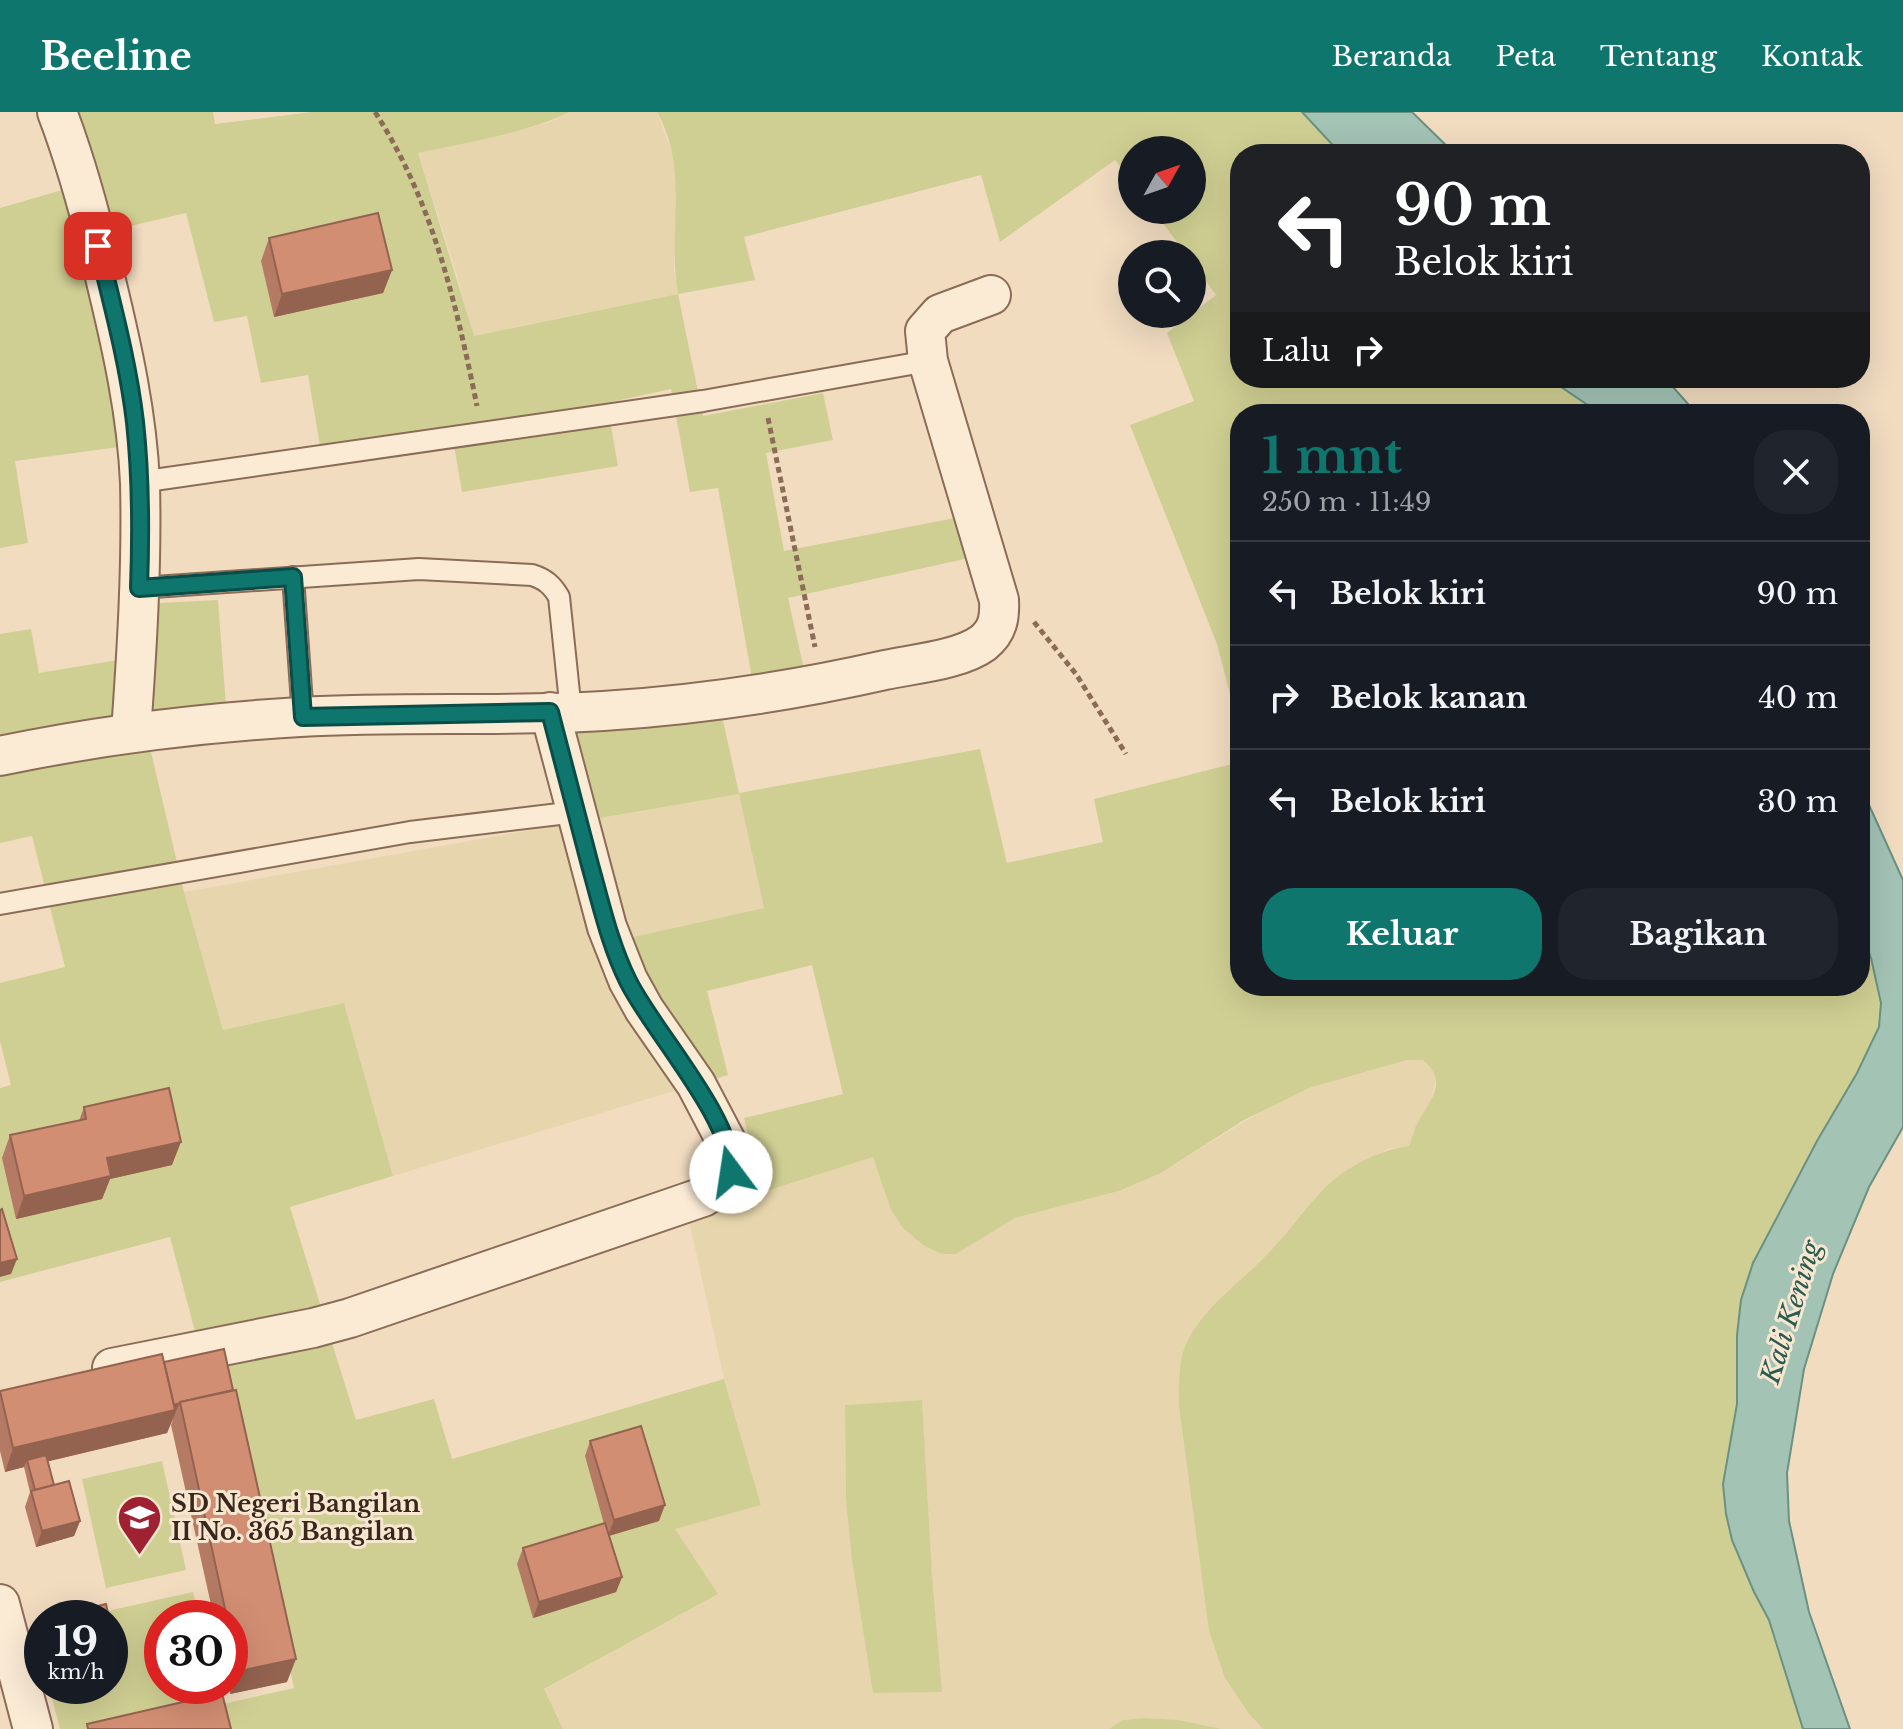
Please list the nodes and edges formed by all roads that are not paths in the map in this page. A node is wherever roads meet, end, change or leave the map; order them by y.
1 (57, 112) edge
2 (991, 295) dead end
3 (928, 361) junction
4 (140, 482) junction
5 (293, 577) junction
6 (139, 588) junction
7 (560, 712) junction
8 (303, 717) junction
9 (131, 732) junction
10 (0, 756) edge
11 (576, 812) junction
12 (0, 904) edge
13 (75, 1376) edge
14 (0, 1604) edge
15 (33, 1729) edge

1 - 4 street
2 - 3 street
3 - 4 lane
3 - 7 street
4 - 6 street
5 - 6 lane
5 - 7 lane
5 - 8 lane
6 - 9 street
7 - 8 street
7 - 11 street
8 - 9 street
9 - 10 street
11 - 12 lane
11 - 13 street
14 - 15 street

